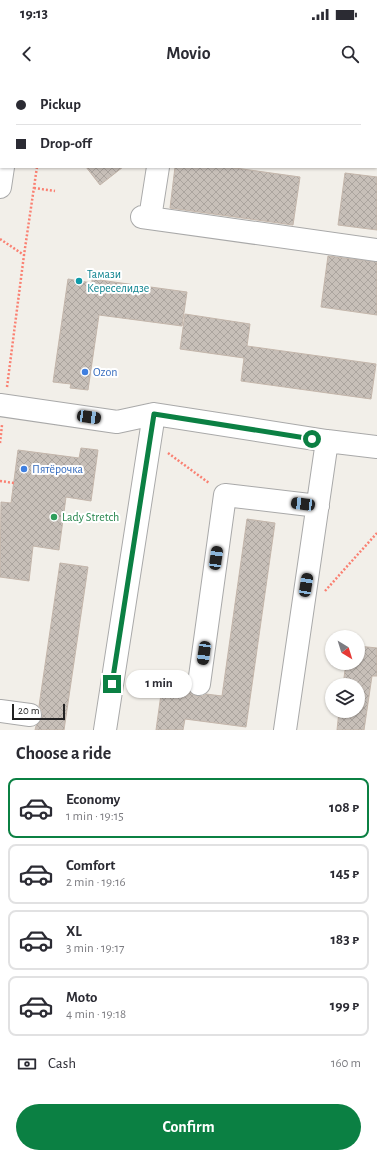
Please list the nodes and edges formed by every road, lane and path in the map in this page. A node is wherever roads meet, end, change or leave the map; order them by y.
1 (3, 168) edge
2 (37, 168) edge
3 (158, 168) edge
4 (0, 187) edge
5 (34, 188) junction
6 (55, 191) dead end
7 (0, 239) edge
8 (377, 250) edge
9 (24, 255) junction
10 (2, 405) edge
11 (154, 414) junction
12 (150, 440) junction
13 (328, 441) junction
14 (0, 443) edge
15 (377, 447) edge
16 (0, 481) edge
17 (14, 483) dead end
18 (225, 495) junction
19 (318, 506) junction
20 (377, 533) edge
21 (322, 594) dead end
22 (199, 684) dead end
23 (0, 711) edge
24 (30, 715) dead end
25 (105, 730) edge
26 (286, 730) edge

1 - 4 street
2 - 5 path
3 - 8 street
5 - 6 path
5 - 9 path
7 - 9 path
9 - 10 path
10 - 11 street
10 - 14 path
11 - 12 street
11 - 13 street
12 - 18 path
12 - 25 street
13 - 15 street
13 - 19 street
16 - 17 path
18 - 19 street
18 - 22 street
19 - 26 street
20 - 21 path
23 - 24 street

